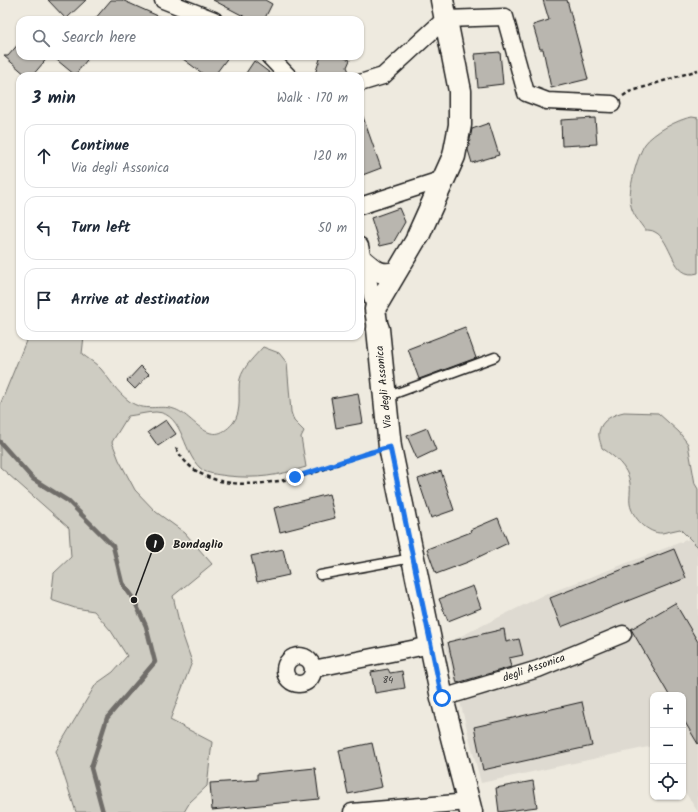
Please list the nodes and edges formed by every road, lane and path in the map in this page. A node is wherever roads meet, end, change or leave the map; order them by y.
1 (163, 0) edge
2 (443, 10) edge
3 (204, 16) edge
4 (273, 60) edge
5 (698, 70) edge
6 (284, 72) edge
7 (364, 82) edge
8 (612, 104) joint
9 (443, 179) junction
10 (364, 205) edge
11 (418, 236) junction
12 (364, 255) edge
13 (364, 262) edge
14 (395, 272) junction
15 (376, 319) junction
16 (495, 357) dead end
17 (385, 397) junction
18 (390, 447) junction
19 (176, 448) dead end
20 (412, 557) junction
21 (320, 575) dead end
22 (623, 634) dead end
23 (432, 645) junction
24 (313, 669) dead end
25 (442, 698) junction
26 (470, 808) edge
27 (352, 812) edge

1 - 3 street
2 - 7 street
2 - 8 street
2 - 9 main road
4 - 6 street
5 - 8 path
9 - 10 street
9 - 11 main road
11 - 14 street
11 - 15 street
12 - 14 street
13 - 15 street, Via degli Assonica
14 - 15 street
15 - 17 main road, Via degli Assonica
16 - 17 lane
17 - 18 main road, Via degli Assonica
18 - 19 path
18 - 20 main road, Via degli Assonica
20 - 21 lane
20 - 23 main road, Via degli Assonica
22 - 25 street, degli Assonica
23 - 24 street
23 - 25 main road, Via degli Assonica
25 - 26 main road, Via degli Assonica
26 - 27 street

